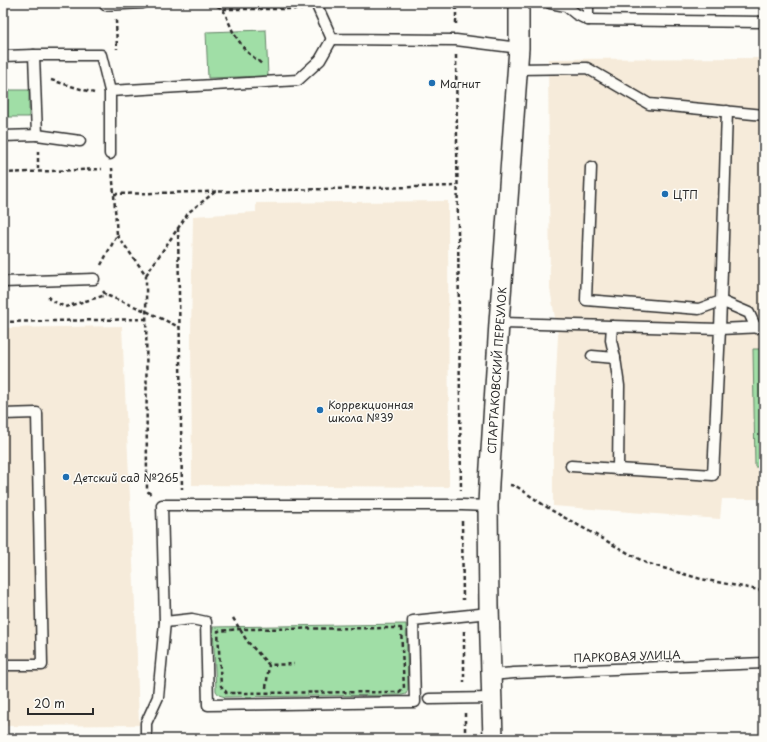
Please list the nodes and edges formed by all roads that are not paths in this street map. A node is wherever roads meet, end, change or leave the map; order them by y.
1 (105, 3) edge
2 (143, 3) edge
3 (519, 3) edge
4 (550, 3) edge
5 (588, 3) edge
6 (318, 6) edge
7 (588, 20) junction
8 (764, 22) edge
9 (332, 39) junction
10 (519, 48) junction
11 (34, 55) junction
12 (3, 56) edge
13 (517, 69) junction
14 (110, 94) junction
15 (727, 111) junction
16 (764, 115) edge
17 (37, 135) junction
18 (3, 136) edge
19 (80, 141) dead end
20 (110, 154) road end
21 (591, 167) dead end
22 (94, 279) road end
23 (3, 282) edge
24 (721, 301) junction
25 (499, 323) junction
26 (612, 326) junction
27 (760, 327) edge
28 (720, 329) junction
29 (592, 356) dead end
30 (615, 358) junction
31 (3, 414) edge
32 (571, 466) dead end
33 (618, 469) junction
34 (488, 506) junction
35 (489, 613) junction
36 (165, 622) junction
37 (764, 663) edge
38 (3, 665) edge
39 (491, 675) junction
40 (492, 698) junction
41 (429, 699) dead end
42 (146, 739) edge
43 (493, 739) edge

1 - 2 lane
3 - 10 street, СПАРТАКОВСКИЙ ПЕРЕУЛОК
4 - 7 lane
5 - 7 lane
6 - 9 lane
7 - 8 lane
9 - 10 lane
9 - 14 lane
10 - 13 street, СПАРТАКОВСКИЙ ПЕРЕУЛОК
11 - 12 lane
11 - 14 lane
11 - 17 lane
13 - 15 lane
13 - 25 street, СПАРТАКОВСКИЙ ПЕРЕУЛОК
14 - 20 lane
15 - 16 lane
15 - 24 lane
17 - 18 lane
17 - 19 lane
21 - 24 lane
22 - 23 lane
24 - 27 lane
24 - 28 lane
25 - 26 lane
25 - 34 street, СПАРТАКОВСКИЙ ПЕРЕУЛОК
26 - 28 lane
26 - 30 lane
27 - 28 lane
28 - 33 lane
29 - 30 lane
30 - 33 lane
31 - 38 lane
32 - 33 lane
34 - 35 street, СПАРТАКОВСКИЙ ПЕРЕУЛОК
34 - 36 lane
35 - 36 lane
35 - 39 street, СПАРТАКОВСКИЙ ПЕРЕУЛОК
36 - 42 lane
37 - 39 lane, ПАРКОВАЯ УЛИЦА
39 - 40 street, СПАРТАКОВСКИЙ ПЕРЕУЛОК
40 - 41 lane
40 - 43 street, СПАРТАКОВСКИЙ ПЕРЕУЛОК

